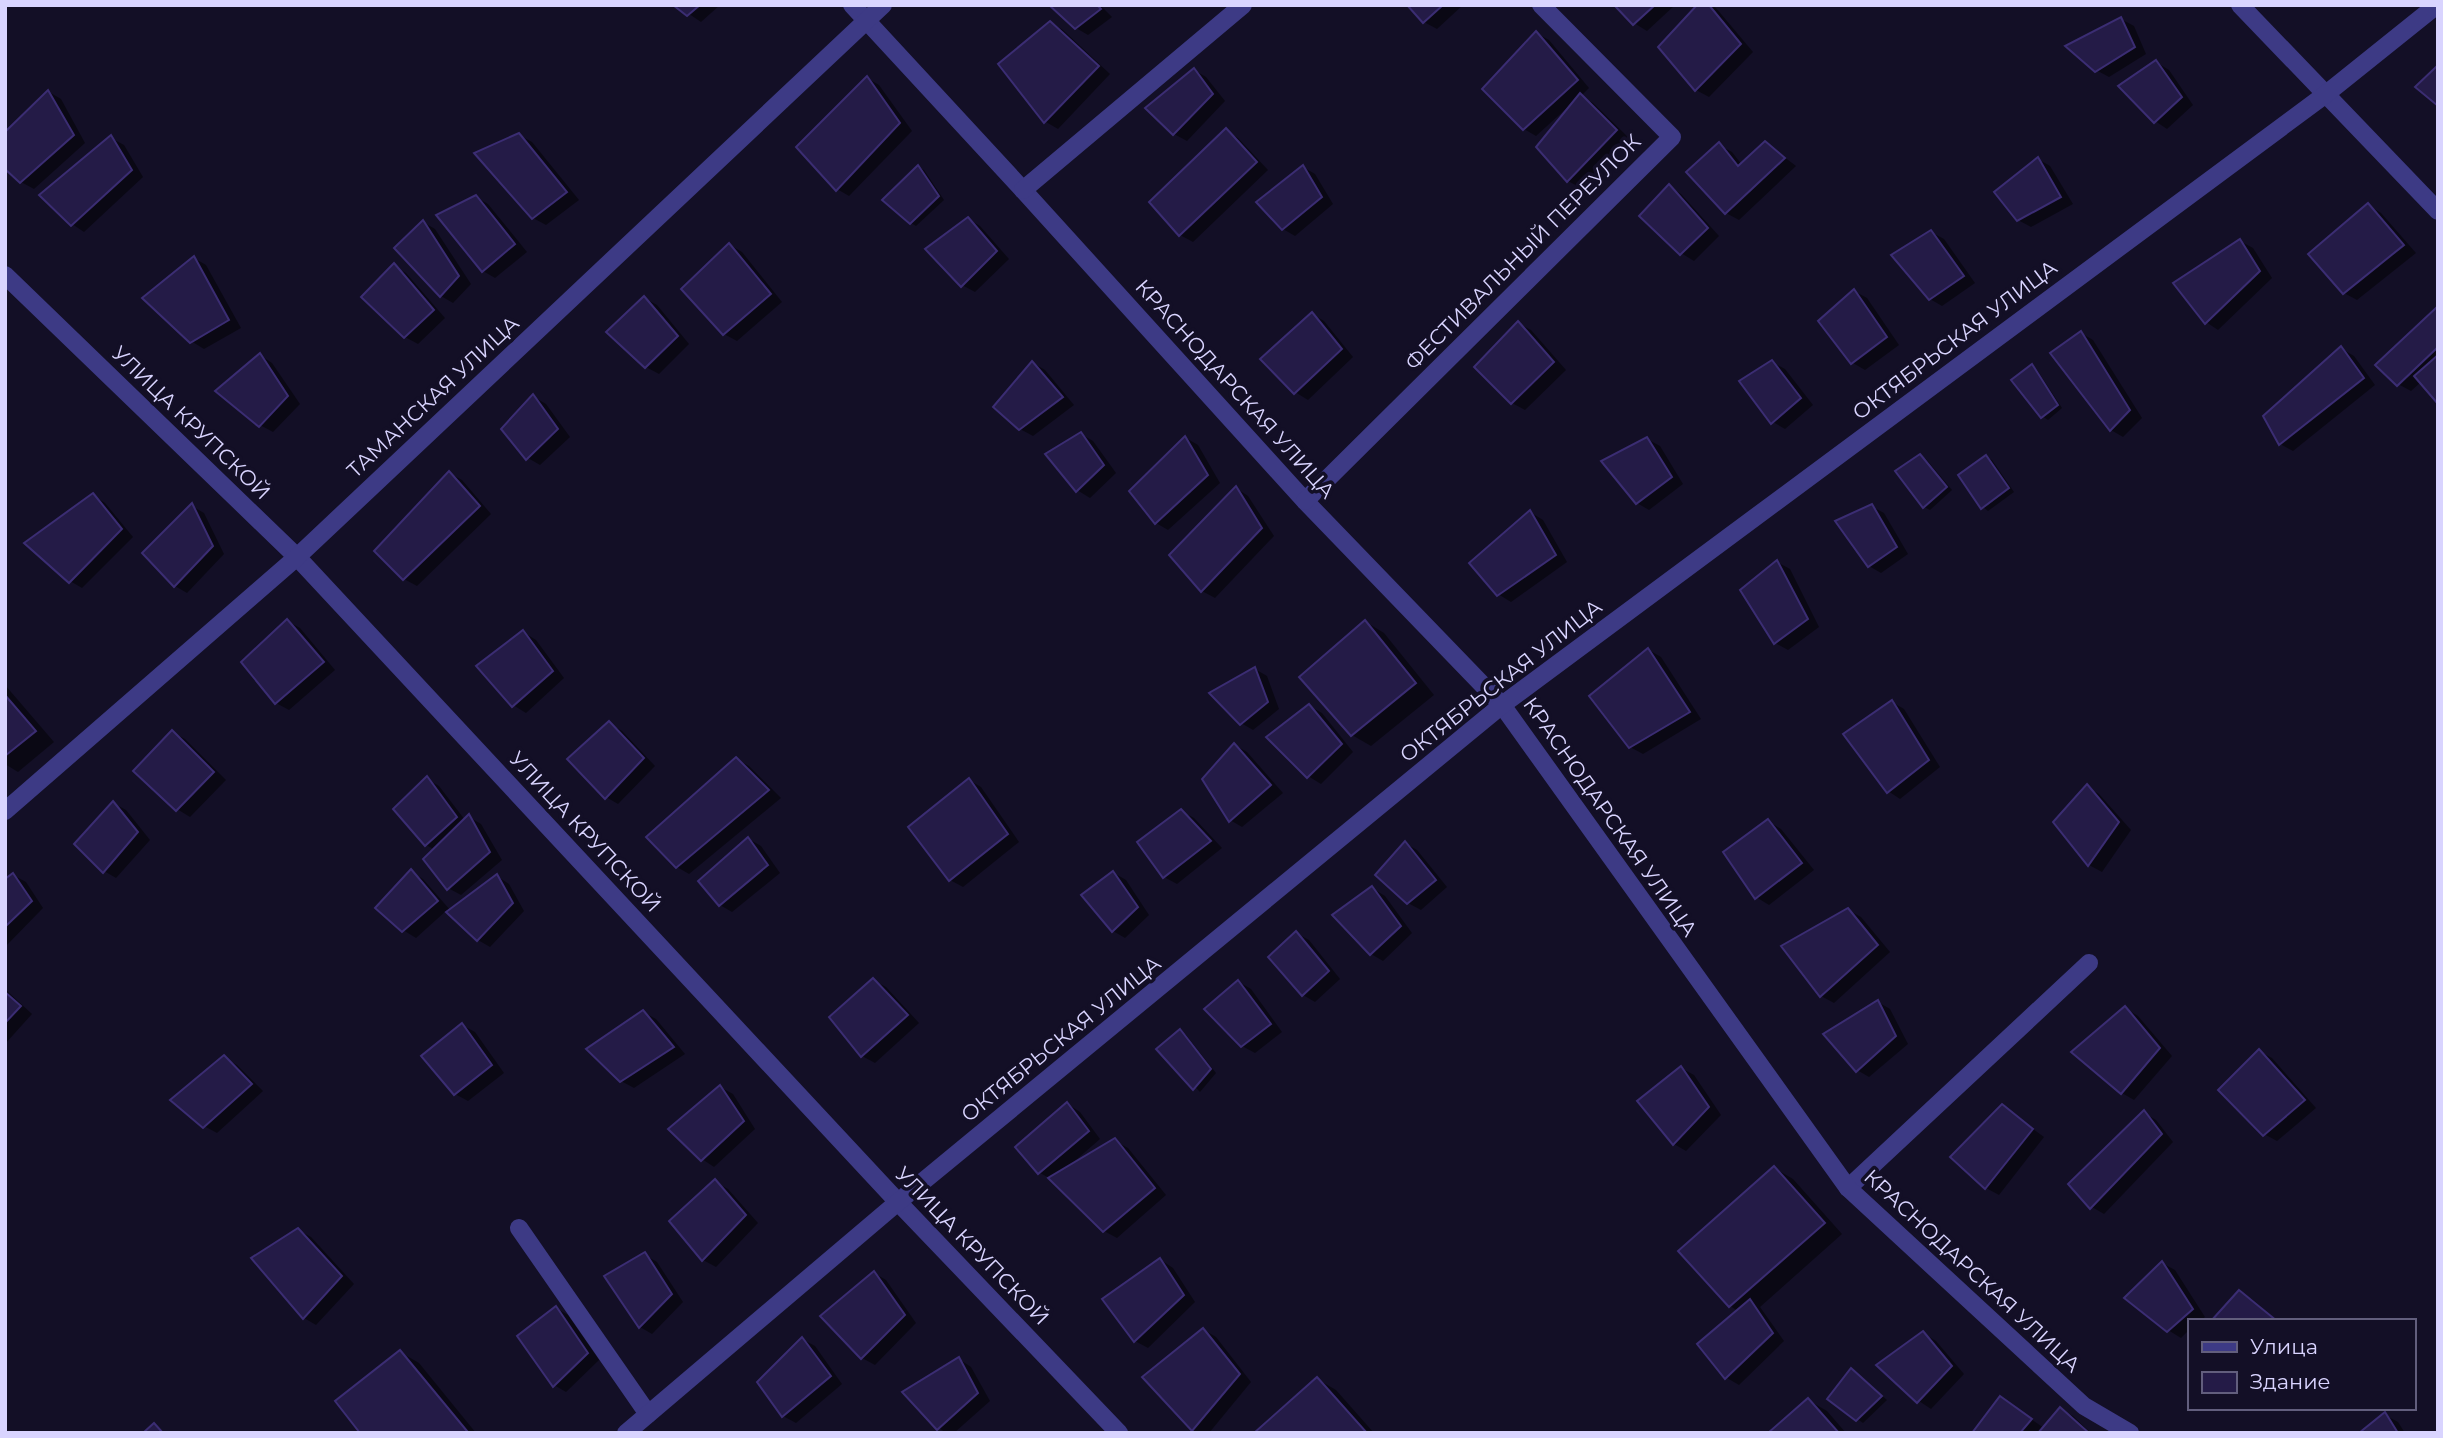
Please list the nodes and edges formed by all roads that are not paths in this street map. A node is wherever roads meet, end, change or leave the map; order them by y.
1 (852, 5) edge
2 (883, 5) edge
3 (1243, 5) edge
4 (1541, 5) edge
5 (2240, 5) edge
6 (2437, 5) edge
7 (866, 21) junction
8 (2326, 94) junction
9 (1023, 190) junction
10 (2438, 211) edge
11 (5, 275) edge
12 (1306, 501) junction
13 (297, 557) junction
14 (1502, 705) junction
15 (5, 811) edge
16 (2089, 963) dead end
17 (1847, 1188) junction
18 (898, 1202) junction
19 (519, 1228) dead end
20 (648, 1413) junction
21 (626, 1433) edge
22 (1119, 1433) edge
23 (2130, 1433) edge

1 - 7 street, КРАСНОДАРСКАЯ УЛИЦА
2 - 7 street, ТАМАНСКАЯ УЛИЦА
3 - 9 street
4 - 12 street, ФЕСТИВАЛЬНЫЙ ПЕРЕУЛОК
5 - 8 street
6 - 8 street, ОКТЯБРЬСКАЯ УЛИЦА
7 - 9 street, КРАСНОДАРСКАЯ УЛИЦА
7 - 13 street, ТАМАНСКАЯ УЛИЦА
8 - 10 street
8 - 14 street, ОКТЯБРЬСКАЯ УЛИЦА
9 - 12 street, КРАСНОДАРСКАЯ УЛИЦА
11 - 13 street, УЛИЦА КРУПСКОЙ
12 - 14 street, КРАСНОДАРСКАЯ УЛИЦА
13 - 15 street, ТАМАНСКАЯ УЛИЦА
13 - 18 street, УЛИЦА КРУПСКОЙ
14 - 17 street, КРАСНОДАРСКАЯ УЛИЦА
14 - 18 street, ОКТЯБРЬСКАЯ УЛИЦА
16 - 17 street
17 - 23 street, КРАСНОДАРСКАЯ УЛИЦА
18 - 20 street, ОКТЯБРЬСКАЯ УЛИЦА
18 - 22 street, УЛИЦА КРУПСКОЙ
19 - 20 street
20 - 21 street, ОКТЯБРЬСКАЯ УЛИЦА

